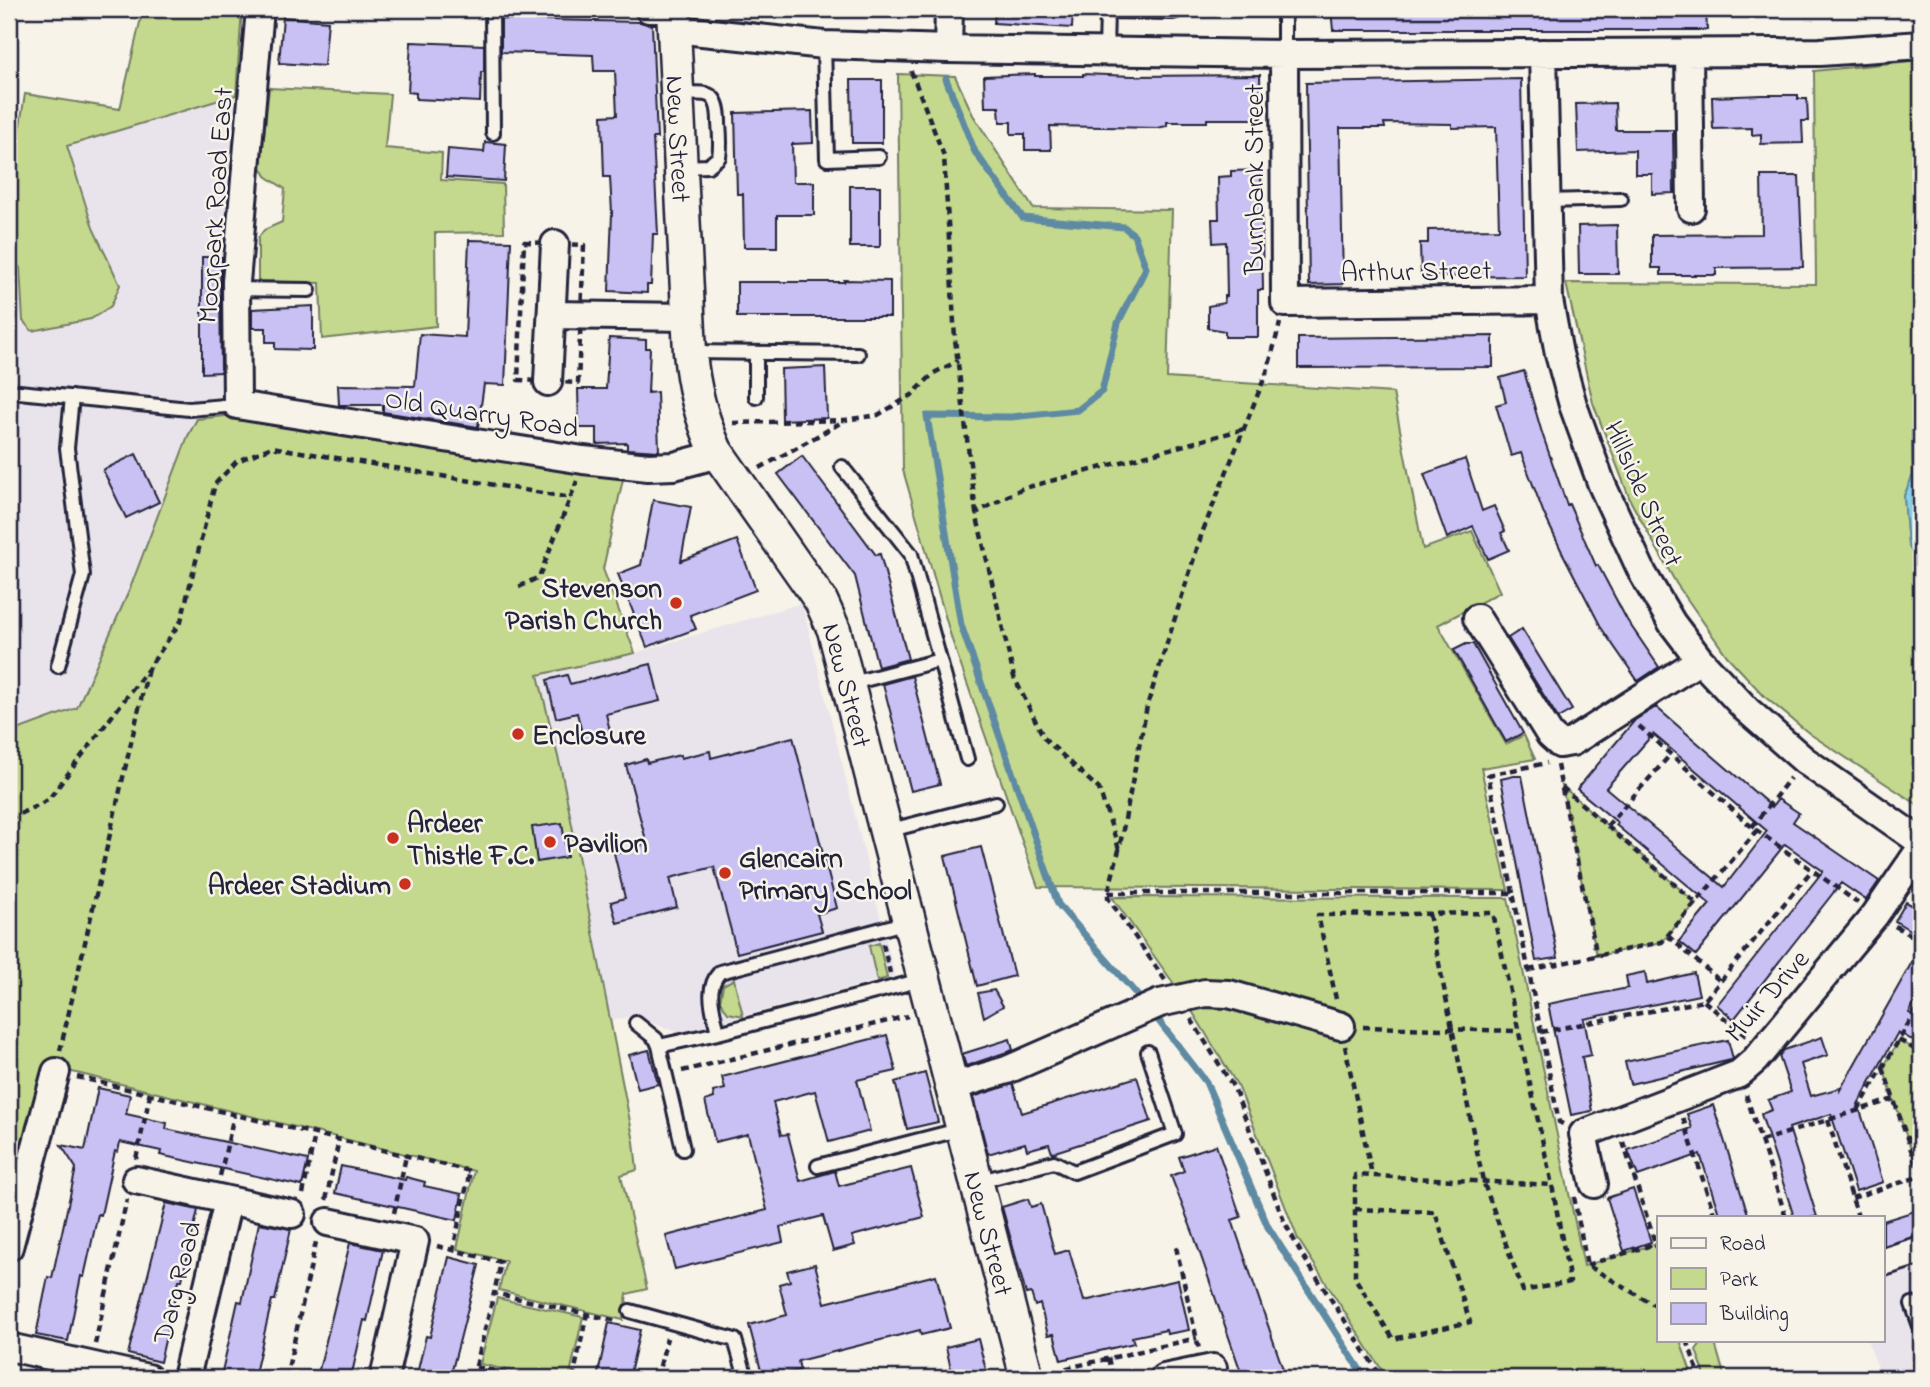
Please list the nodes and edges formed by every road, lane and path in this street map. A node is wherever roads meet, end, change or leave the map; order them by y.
1 (260, 9) edge
2 (492, 9) edge
3 (649, 9) edge
4 (949, 9) edge
5 (1182, 9) edge
6 (1284, 9) edge
7 (673, 16) edge
8 (824, 45) junction
9 (1921, 45) edge
10 (902, 48) junction
11 (948, 49) junction
12 (1106, 51) junction
13 (1543, 53) junction
14 (1284, 54) junction
15 (1689, 54) junction
16 (493, 133) dead end
17 (879, 157) dead end
18 (1621, 199) dead end
19 (1547, 201) junction
20 (1691, 208) dead end
21 (555, 244) dead end
22 (236, 289) junction
23 (310, 290) dead end
24 (1549, 300) junction
25 (1285, 303) junction
26 (552, 315) junction
27 (688, 317) junction
28 (690, 352) junction
29 (756, 353) junction
30 (859, 354) dead end
31 (958, 361) junction
32 (548, 382) dead end
33 (9, 391) edge
34 (72, 397) junction
35 (756, 397) dead end
36 (237, 405) junction
37 (845, 421) junction
38 (1244, 429) junction
39 (710, 438) junction
40 (583, 460) junction
41 (842, 467) dead end
42 (737, 482) junction
43 (571, 498) junction
44 (976, 513) junction
45 (519, 587) dead end
46 (1477, 618) dead end
47 (940, 660) junction
48 (1700, 660) junction
49 (58, 666) dead end
50 (148, 668) junction
51 (849, 684) junction
52 (1620, 710) junction
53 (1670, 755) junction
54 (967, 759) dead end
55 (1804, 760) junction
56 (1562, 786) junction
57 (996, 803) dead end
58 (9, 819) edge
59 (1608, 826) junction
60 (1752, 827) junction
61 (887, 831) junction
62 (1757, 831) junction
63 (1921, 842) edge
64 (1921, 848) edge
65 (1119, 850) junction
66 (1812, 870) junction
67 (1108, 893) junction
68 (1513, 893) junction
69 (1696, 903) junction
70 (1429, 914) junction
71 (1875, 915) junction
72 (911, 922) junction
73 (1667, 936) junction
74 (1597, 956) junction
75 (1529, 970) junction
76 (925, 979) junction
77 (1720, 981) junction
78 (1704, 1000) junction
79 (1921, 1002) edge
80 (1160, 1005) junction
81 (933, 1010) junction
82 (636, 1023) dead end
83 (1341, 1026) junction
84 (1452, 1031) junction
85 (1518, 1031) junction
86 (718, 1032) junction
87 (1541, 1032) junction
88 (1899, 1040) junction
89 (659, 1046) junction
90 (1762, 1051) junction
91 (1148, 1052) dead end
92 (1921, 1053) edge
93 (1883, 1068) junction
94 (56, 1072) junction
95 (666, 1074) junction
96 (1739, 1074) junction
97 (951, 1087) junction
98 (150, 1095) junction
99 (1676, 1098) junction
100 (1894, 1100) junction
101 (1857, 1111) junction
102 (234, 1115) junction
103 (1828, 1120) junction
104 (1616, 1121) junction
105 (962, 1129) junction
106 (1568, 1130) junction
107 (316, 1135) junction
108 (339, 1140) junction
109 (1761, 1141) junction
110 (683, 1149) dead end
111 (406, 1156) junction
112 (818, 1166) dead end
113 (1372, 1175) junction
114 (1921, 1176) edge
115 (133, 1180) junction
116 (1483, 1181) junction
117 (976, 1182) junction
118 (1552, 1185) junction
119 (1583, 1185) joint
120 (1852, 1198) junction
121 (222, 1199) junction
122 (297, 1208) joint
123 (1355, 1209) junction
124 (1715, 1216) edge
125 (1786, 1216) edge
126 (1858, 1216) edge
127 (323, 1221) junction
128 (402, 1238) junction
129 (1656, 1244) junction
130 (9, 1247) edge
131 (1176, 1247) dead end
132 (1657, 1248) edge
133 (453, 1250) junction
134 (1921, 1250) edge
135 (1884, 1262) edge
136 (1587, 1265) junction
137 (494, 1293) junction
138 (1912, 1304) dead end
139 (1657, 1307) edge
140 (587, 1314) junction
141 (628, 1317) joint
142 (671, 1323) junction
143 (1921, 1329) edge
144 (1197, 1338) junction
145 (1688, 1342) edge
146 (9, 1347) edge
147 (1108, 1358) junction
148 (476, 1367) junction
149 (1209, 1368) joint
150 (82, 1369) edge
151 (148, 1378) edge
152 (186, 1378) edge
153 (286, 1378) edge
154 (383, 1378) edge
155 (473, 1378) edge
156 (527, 1378) edge
157 (573, 1378) edge
158 (657, 1378) edge
159 (746, 1378) edge
160 (1027, 1378) edge
161 (1065, 1378) edge
162 (1113, 1378) edge
163 (1164, 1378) edge
164 (1382, 1378) edge
165 (1700, 1378) edge

1 - 22 street, Moorpark Road East
2 - 16 lane
3 - 7 street
4 - 11 street
5 - 12 lane
6 - 14 lane
7 - 8 street
7 - 27 street, New Street
8 - 10 street
8 - 17 lane
9 - 15 street
10 - 11 street
10 - 31 path
11 - 12 street
12 - 14 street
13 - 14 street
13 - 15 street
13 - 19 street, Hillside Street
14 - 25 street, Burnbank Street
15 - 20 street
18 - 19 lane
19 - 24 street, Hillside Street
21 - 26 street
22 - 23 lane
22 - 36 street, Moorpark Road East
24 - 25 street, Arthur Street
24 - 48 street, Hillside Street
25 - 38 path
26 - 27 street
26 - 32 street
27 - 28 street, New Street
28 - 29 lane
28 - 39 street, New Street
29 - 30 lane
29 - 35 lane
31 - 37 path
31 - 44 path
33 - 34 lane
34 - 36 lane
34 - 49 lane
36 - 40 street, Old Quarry Road
37 - 39 path
37 - 42 path
38 - 44 path
38 - 65 path
39 - 40 street, Old Quarry Road
39 - 42 street, New Street
40 - 43 path
41 - 47 lane
42 - 51 street, New Street
43 - 45 path
43 - 50 path
44 - 65 path
46 - 52 street
47 - 51 lane
47 - 54 lane
48 - 52 street
48 - 55 street, Hillside Street
50 - 58 path
50 - 94 path
51 - 61 street, New Street
52 - 53 path
53 - 59 path
53 - 60 path
55 - 60 path
55 - 63 street, Hillside Street
56 - 59 path
56 - 68 path
56 - 74 path
57 - 61 lane
59 - 69 path
60 - 62 path
61 - 72 street, New Street
62 - 66 path
62 - 69 path
64 - 71 street, Muir Drive
65 - 67 path
66 - 71 path
66 - 77 path
67 - 68 path
67 - 80 path
68 - 75 path
69 - 73 path
70 - 83 path
70 - 84 path
70 - 85 path
71 - 90 street, Muir Drive
72 - 76 street, New Street
72 - 86 lane
73 - 74 path
73 - 77 path
74 - 75 path
75 - 87 path
76 - 81 street, New Street
76 - 86 lane
77 - 78 path
78 - 87 path
78 - 90 path
79 - 88 path
80 - 83 street
80 - 97 street
80 - 164 path
81 - 95 path
81 - 97 street, New Street
82 - 89 lane
83 - 84 path
83 - 113 path
84 - 85 path
84 - 116 path
85 - 118 path
86 - 89 lane
87 - 106 path
88 - 92 path
88 - 93 path
89 - 95 lane
90 - 96 street, Muir Drive
91 - 117 lane
93 - 100 path
93 - 101 path
94 - 98 path
94 - 130 street
95 - 110 lane
96 - 99 street, Muir Drive
96 - 109 path
97 - 105 street, New Street
98 - 102 path
98 - 115 path
99 - 104 street, Muir Drive
99 - 124 path
100 - 101 path
100 - 114 path
101 - 103 path
102 - 107 path
102 - 121 path
103 - 109 path
103 - 120 path
104 - 106 street, Muir Drive
104 - 129 path
105 - 112 lane
105 - 117 street, New Street
106 - 119 street
107 - 108 path
107 - 122 path
108 - 111 path
108 - 127 path
109 - 125 path
111 - 128 path
111 - 133 path
113 - 116 path
113 - 123 path
114 - 120 path
115 - 121 street, Darg Road
115 - 150 path
116 - 118 path
116 - 118 path
117 - 160 street, New Street
119 - 136 path
120 - 126 path
121 - 122 street, Darg Road
121 - 152 street, Darg Road
123 - 123 path
127 - 128 street
127 - 153 path
128 - 133 path
128 - 154 street
129 - 132 path
129 - 136 path
131 - 144 path
133 - 137 path
134 - 135 street
136 - 139 path
137 - 140 path
137 - 148 path
138 - 143 lane
140 - 141 path
140 - 157 path
141 - 142 lane
142 - 158 path
142 - 159 lane
144 - 147 path
144 - 149 path
145 - 165 path
146 - 150 street, Darg Road
147 - 161 path
147 - 162 path
148 - 155 path
148 - 156 path
149 - 163 street
150 - 151 street, Darg Road

